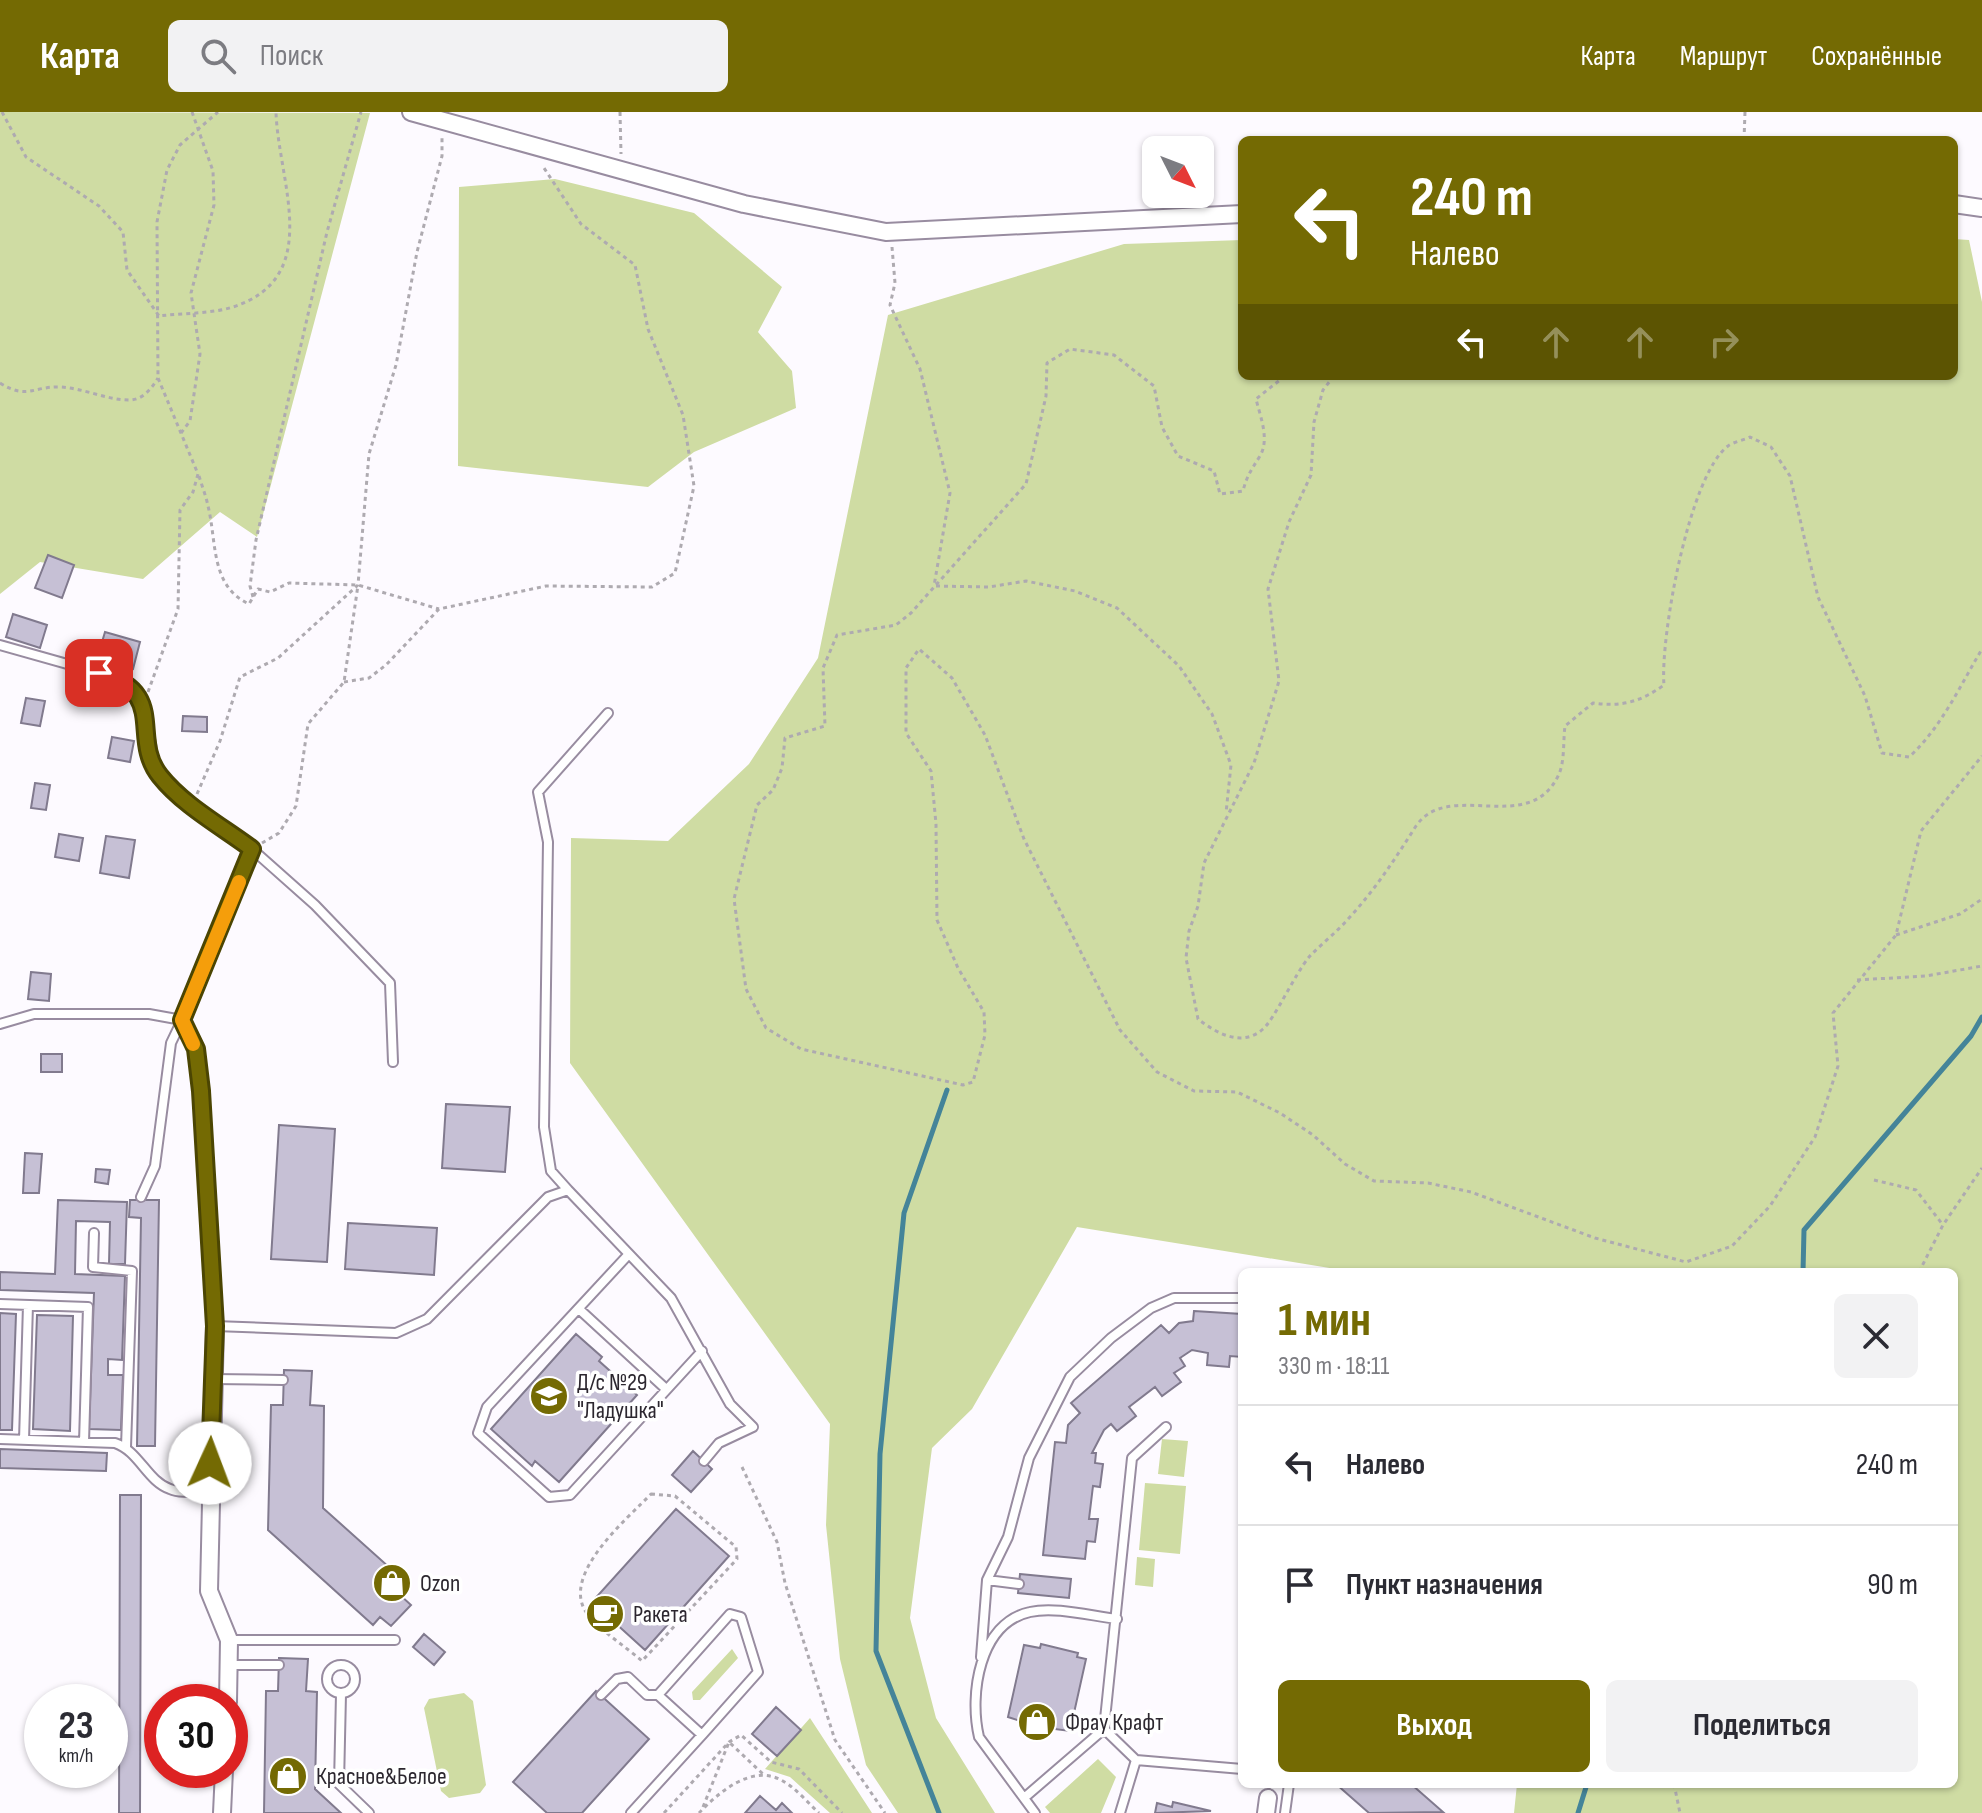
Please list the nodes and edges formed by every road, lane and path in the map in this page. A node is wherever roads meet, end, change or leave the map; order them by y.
1 (2, 112) edge
2 (192, 112) edge
3 (218, 112) edge
4 (276, 112) edge
5 (361, 112) edge
6 (411, 112) edge
7 (620, 112) edge
8 (1745, 112) edge
9 (443, 121) junction
10 (199, 129) junction
11 (1744, 136) edge
12 (530, 145) junction
13 (622, 170) junction
14 (1958, 205) edge
15 (1982, 208) edge
16 (1238, 214) edge
17 (886, 232) junction
18 (194, 312) junction
19 (159, 316) junction
20 (158, 378) junction
21 (1280, 380) edge
22 (1331, 380) edge
23 (0, 383) edge
24 (181, 434) junction
25 (198, 474) junction
26 (358, 585) junction
27 (934, 586) junction
28 (253, 597) junction
29 (439, 609) junction
30 (0, 645) edge
31 (1982, 649) edge
32 (344, 682) junction
33 (144, 707) junction
34 (608, 713) dead end
35 (1982, 756) edge
36 (192, 805) junction
37 (1225, 817) junction
38 (252, 849) junction
39 (1982, 899) edge
40 (1896, 935) junction
41 (1982, 966) edge
42 (1857, 980) junction
43 (182, 1020) junction
44 (0, 1024) edge
45 (393, 1062) dead end
46 (1982, 1168) edge
47 (1874, 1180) dead end
48 (568, 1190) junction
49 (141, 1197) dead end
50 (1943, 1225) junction
51 (94, 1233) dead end
52 (628, 1255) junction
53 (1921, 1268) edge
54 (1238, 1298) edge
55 (0, 1304) edge
56 (28, 1305) junction
57 (580, 1310) junction
58 (215, 1326) junction
59 (702, 1351) junction
60 (213, 1379) junction
61 (283, 1380) dead end
62 (666, 1389) junction
63 (1166, 1427) dead end
64 (0, 1439) edge
65 (24, 1440) junction
66 (84, 1442) junction
67 (126, 1447) junction
68 (704, 1461) dead end
69 (742, 1467) dead end
70 (209, 1491) junction
71 (736, 1547) joint
72 (987, 1580) junction
73 (1019, 1584) dead end
74 (1117, 1619) junction
75 (229, 1640) junction
76 (395, 1640) dead end
77 (981, 1657) junction
78 (231, 1665) junction
79 (279, 1665) dead end
80 (229, 1684) edge
81 (341, 1694) dead end
82 (601, 1695) dead end
83 (658, 1695) junction
84 (1104, 1729) junction
85 (702, 1735) junction
86 (729, 1742) junction
87 (1136, 1760) junction
88 (1238, 1769) edge
89 (765, 1776) junction
90 (223, 1788) edge
91 (1288, 1788) edge
92 (1675, 1788) edge
93 (1024, 1798) junction
94 (700, 1812) edge
95 (222, 1813) edge
96 (369, 1813) edge
97 (631, 1813) edge
98 (664, 1813) edge
99 (819, 1813) edge
100 (842, 1813) edge
101 (885, 1813) edge
102 (1035, 1813) edge
103 (1120, 1813) edge
104 (1285, 1813) edge
105 (1680, 1813) edge

1 - 19 path
2 - 10 path
3 - 10 path
4 - 18 path
5 - 28 path
6 - 9 street
7 - 13 path
8 - 11 path
9 - 12 street
9 - 26 path
10 - 18 path
10 - 19 path
12 - 13 street
12 - 29 path
13 - 17 street
14 - 15 street
16 - 17 street
17 - 27 path
18 - 19 path
18 - 24 path
19 - 20 path
20 - 23 path
20 - 24 path
21 - 27 path
22 - 37 path
24 - 25 path
25 - 28 path
25 - 33 path
26 - 28 path
26 - 29 path
26 - 32 path
26 - 36 path
27 - 37 path
27 - 42 path
29 - 32 path
30 - 33 lane
31 - 37 path
32 - 38 path
33 - 36 lane
34 - 48 lane
35 - 40 path
36 - 38 lane
38 - 43 lane
38 - 45 lane
39 - 40 path
40 - 42 path
41 - 42 path
43 - 44 lane
43 - 49 lane
43 - 58 lane
46 - 50 path
47 - 50 path
48 - 52 lane
48 - 58 lane
50 - 53 path
51 - 67 lane
52 - 57 lane
52 - 59 lane
54 - 72 lane
55 - 56 lane
56 - 65 lane
56 - 66 lane
57 - 62 lane
57 - 62 lane
58 - 60 street
59 - 62 lane
59 - 68 lane
60 - 61 lane
60 - 70 street
63 - 74 lane
64 - 65 lane
65 - 66 lane
66 - 67 lane
67 - 70 lane
69 - 101 path
70 - 75 street
71 - 71 path
72 - 73 lane
72 - 77 lane
74 - 77 lane
74 - 84 lane
75 - 76 lane
75 - 78 street
77 - 93 lane
78 - 79 lane
78 - 80 street
81 - 96 lane
82 - 83 lane
83 - 85 lane
83 - 85 lane
84 - 87 lane
84 - 93 lane
85 - 97 lane
86 - 89 path
86 - 94 path
86 - 98 path
86 - 100 path
87 - 88 lane
87 - 103 lane
89 - 94 path
89 - 99 path
90 - 95 street
91 - 104 lane
92 - 105 path
93 - 102 lane

